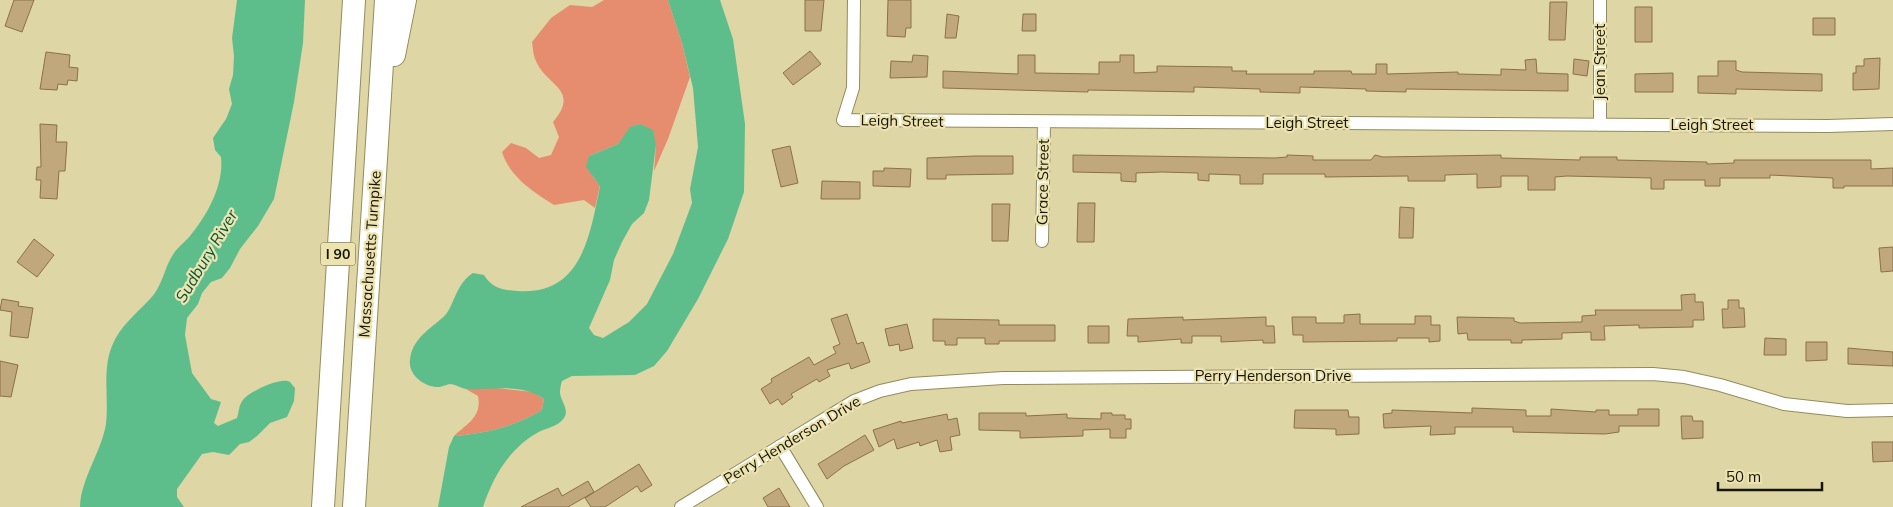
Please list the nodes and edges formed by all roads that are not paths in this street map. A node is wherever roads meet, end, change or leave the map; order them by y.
1 (354, 0) edge
2 (386, 0) edge
3 (405, 0) edge
4 (854, 0) edge
5 (1600, 0) edge
6 (1044, 122) junction
7 (1600, 124) junction
8 (1893, 124) edge
9 (377, 137) junction
10 (1042, 241) dead end
11 (1893, 410) edge
12 (780, 446) junction
13 (323, 507) edge
14 (354, 507) edge
15 (681, 507) edge
16 (817, 507) edge

1 - 13 highway, Massachusetts Turnpike / I 90
2 - 9 highway, Massachusetts Turnpike / I 90
3 - 9 highway
4 - 6 street, Leigh Street
5 - 7 street, Jean Street
6 - 7 street, Leigh Street
6 - 10 street, Grace Street
7 - 8 street, Leigh Street
9 - 14 highway, Massachusetts Turnpike / I 90
11 - 12 street, Perry Henderson Drive
12 - 15 street, Perry Henderson Drive
12 - 16 street

